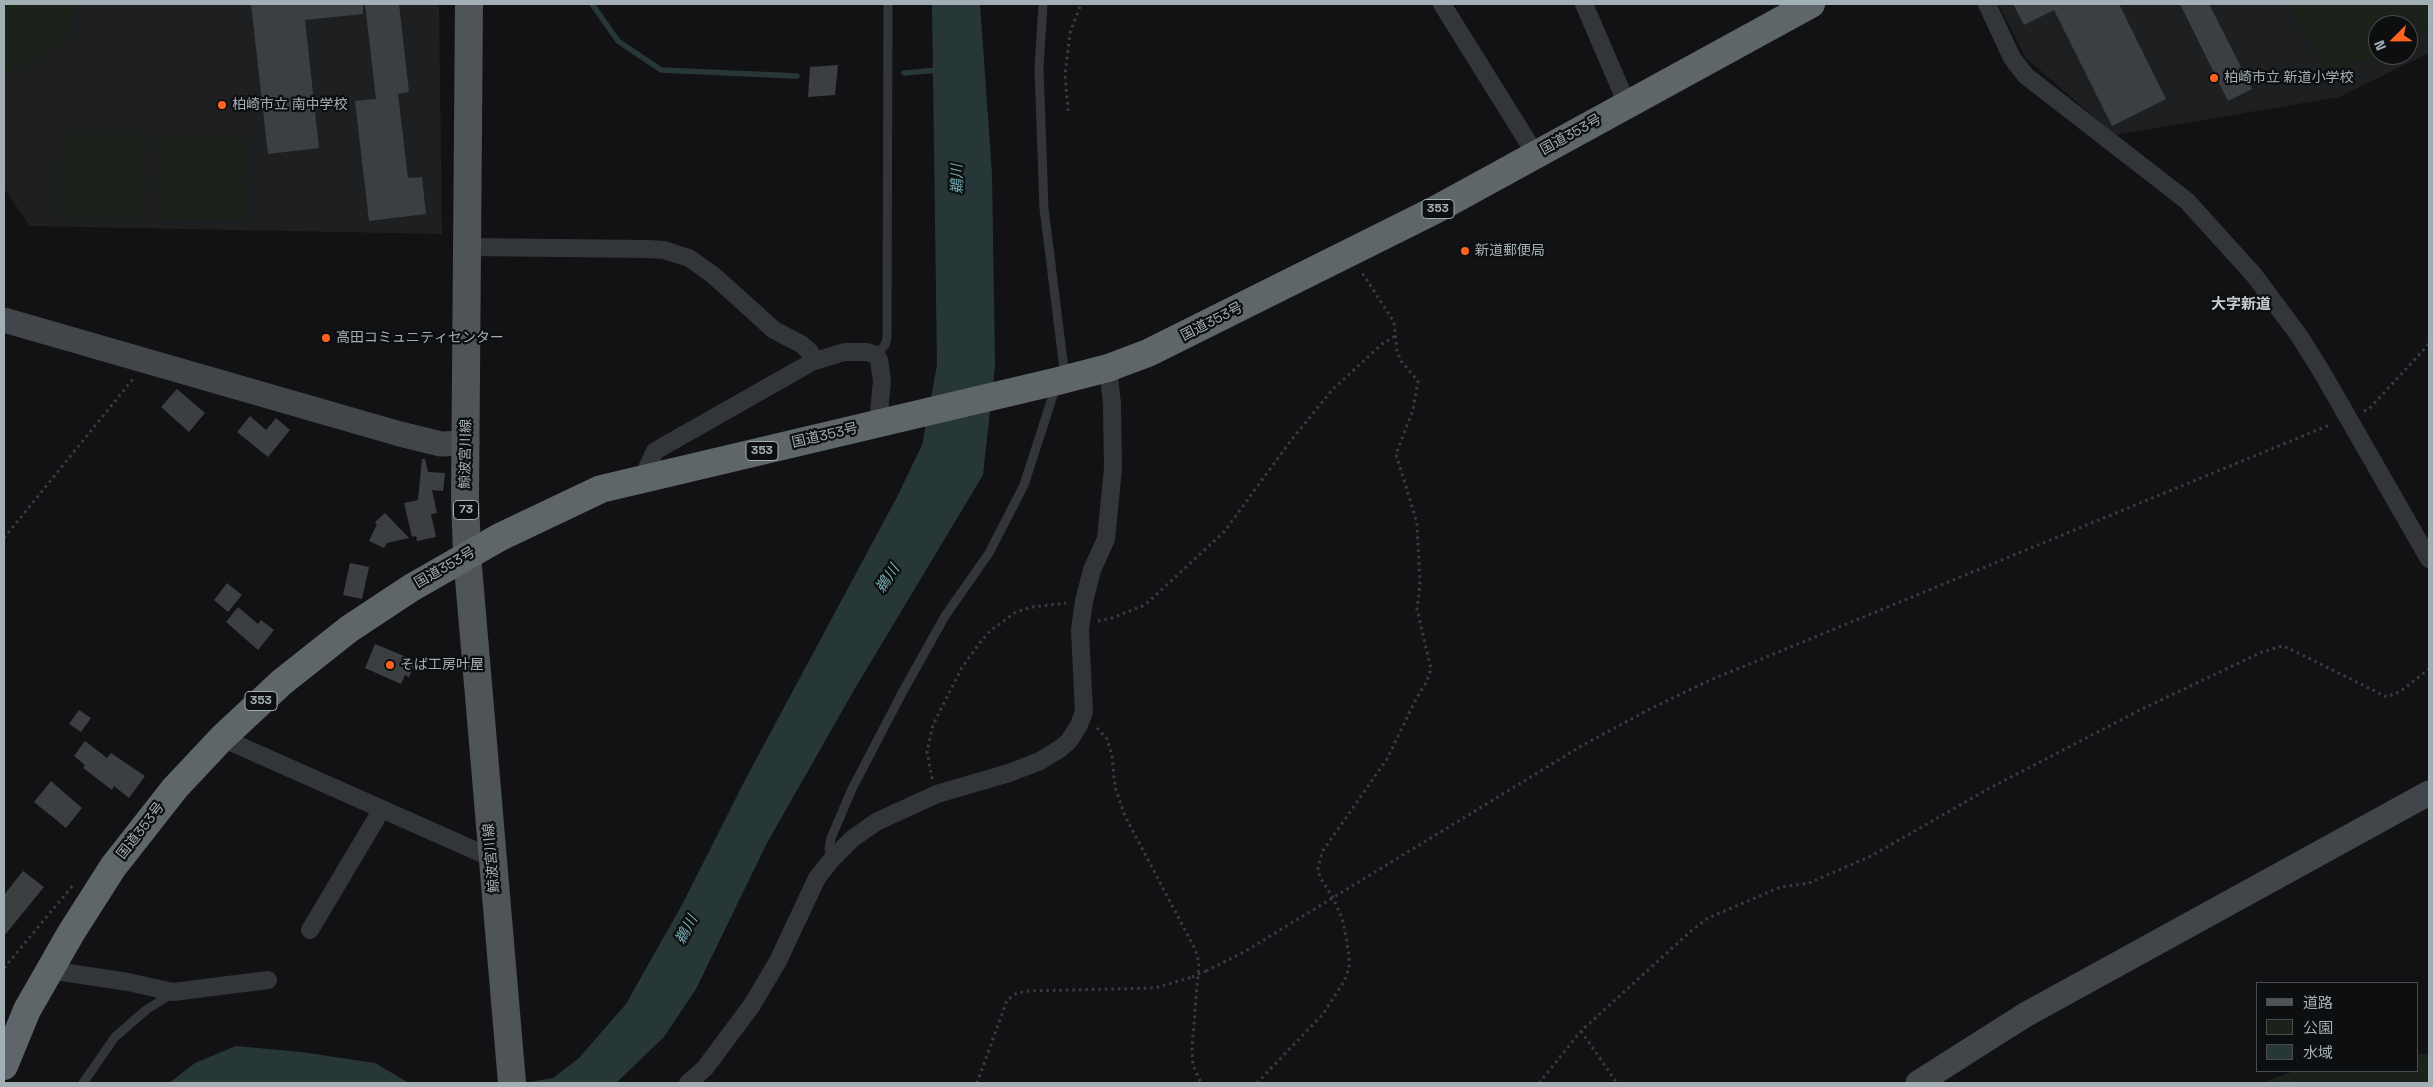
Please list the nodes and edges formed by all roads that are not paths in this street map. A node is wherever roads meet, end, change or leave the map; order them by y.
1 (469, 4) edge
2 (888, 4) edge
3 (1043, 4) edge
4 (1442, 4) edge
5 (1584, 4) edge
6 (1811, 4) edge
7 (1987, 4) edge
8 (1627, 104) junction
9 (1536, 155) junction
10 (468, 247) junction
11 (4, 320) edge
12 (876, 355) junction
13 (812, 362) junction
14 (1108, 368) junction
15 (1058, 381) junction
16 (883, 423) junction
17 (466, 443) junction
18 (647, 477) junction
19 (468, 555) junction
20 (2429, 559) edge
21 (222, 738) junction
22 (2429, 793) edge
23 (382, 809) junction
24 (492, 858) junction
25 (832, 859) junction
26 (310, 930) dead end
27 (49, 970) junction
28 (268, 980) dead end
29 (173, 992) junction
30 (4, 1066) edge
31 (83, 1083) edge
32 (512, 1083) edge
33 (688, 1083) edge
34 (1918, 1083) edge

1 - 10 main road, 鯨波宮川線 / 73
2 - 12 lane
3 - 15 lane
4 - 9 street
5 - 8 street
6 - 8 highway, 国道353号 / 353
7 - 20 street
8 - 9 highway, 国道353号 / 353
9 - 14 highway, 国道353号 / 353
10 - 13 street
10 - 17 main road, 鯨波宮川線 / 73
11 - 17 street
12 - 13 street
12 - 16 street
13 - 18 street
14 - 15 highway, 国道353号 / 353
14 - 25 street
15 - 16 highway, 国道353号 / 353
15 - 25 lane
16 - 18 highway, 国道353号 / 353
17 - 19 main road, 鯨波宮川線 / 73
18 - 19 highway, 国道353号 / 353
19 - 21 highway, 国道353号 / 353
19 - 24 main road, 鯨波宮川線 / 73
21 - 23 street
21 - 27 highway, 国道353号 / 353
22 - 34 street
23 - 24 street
23 - 26 street
24 - 32 main road, 鯨波宮川線 / 73
25 - 33 street
27 - 29 street
27 - 30 highway, 国道353号 / 353
28 - 29 street
29 - 31 lane

